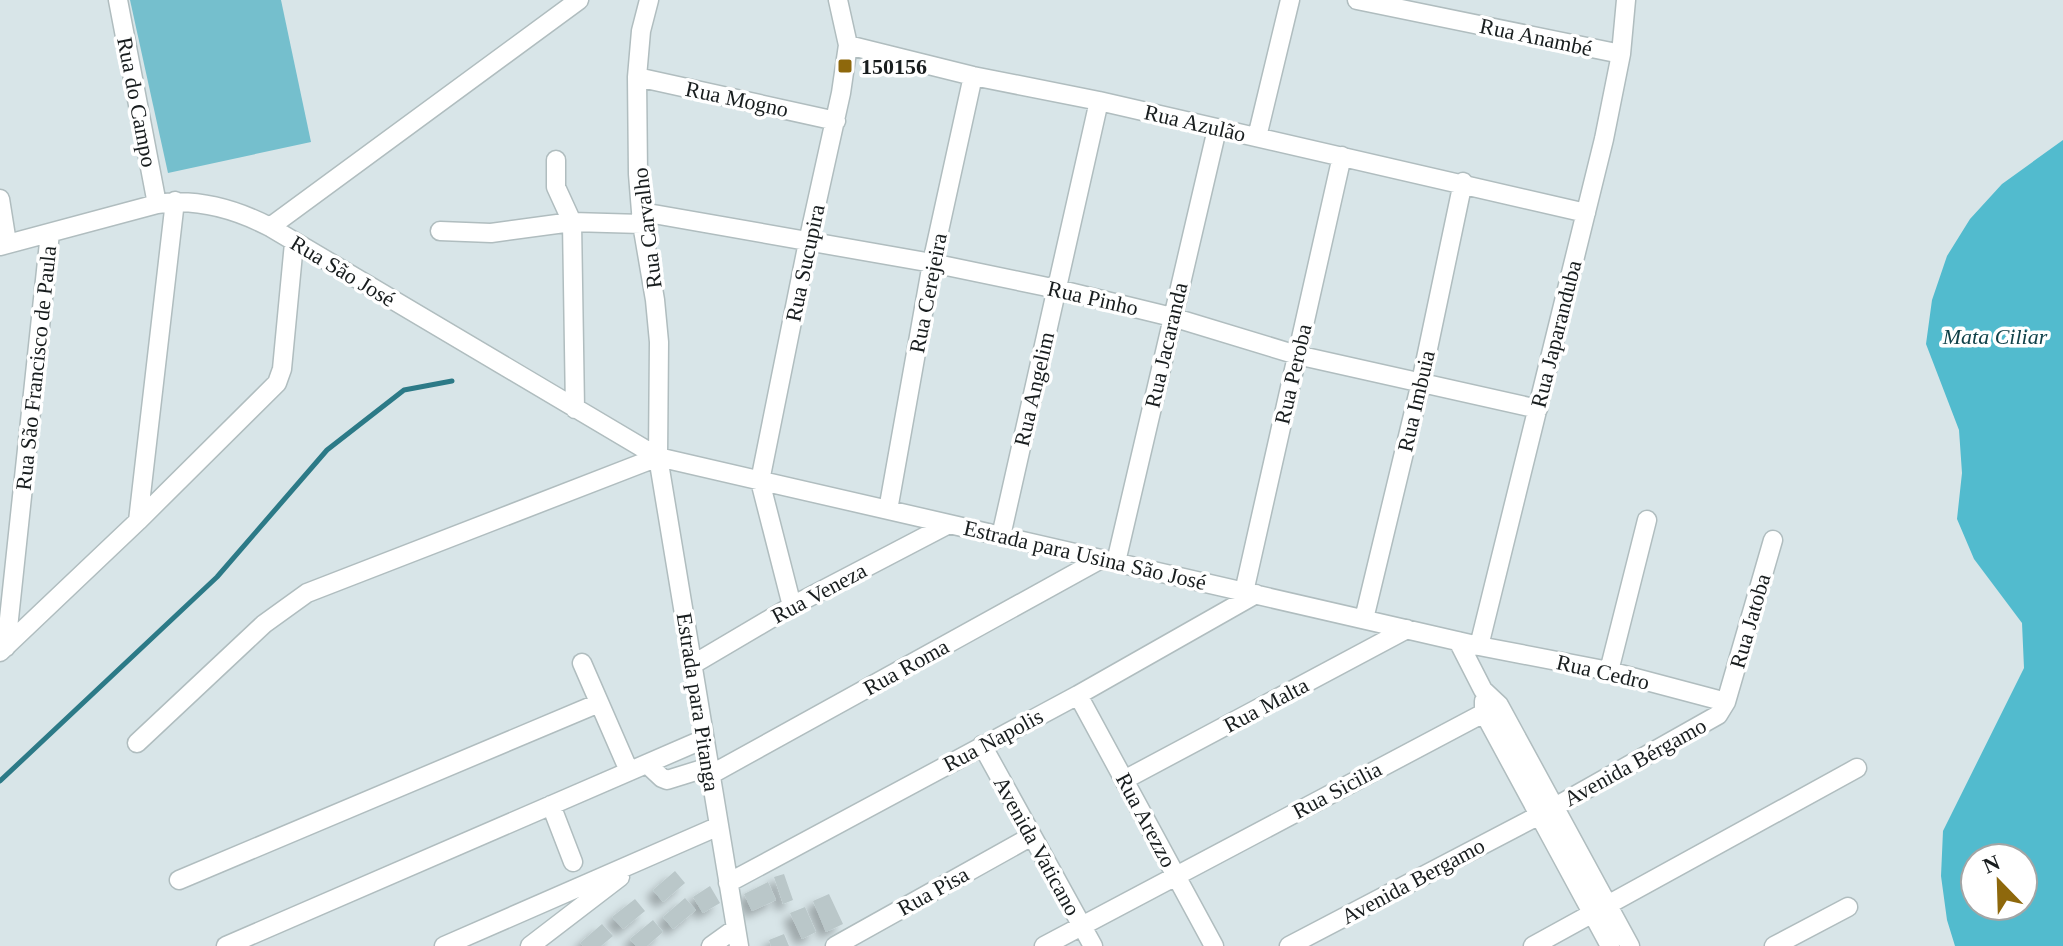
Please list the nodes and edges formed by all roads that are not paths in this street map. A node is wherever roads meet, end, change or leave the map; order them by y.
1 (118, 0) edge
2 (579, 0) edge
3 (649, 0) edge
4 (838, 0) edge
5 (1290, 0) edge
6 (1357, 0) edge
7 (1626, 0) edge
8 (848, 45) junction
9 (1621, 54) junction
10 (973, 76) junction
11 (637, 77) junction
12 (1099, 101) junction
13 (836, 121) junction
14 (1217, 129) junction
15 (1257, 137) junction
16 (1342, 156) junction
17 (556, 160) dead end
18 (1463, 182) junction
19 (0, 199) edge
20 (166, 202) junction
21 (1586, 213) junction
22 (642, 218) junction
23 (572, 222) junction
24 (270, 227) junction
25 (440, 231) dead end
26 (50, 233) junction
27 (808, 242) junction
28 (294, 243) junction
29 (4, 244) edge
30 (932, 263) junction
31 (1057, 289) junction
32 (1172, 317) junction
33 (1297, 355) junction
34 (1421, 382) junction
35 (575, 409) junction
36 (1538, 409) junction
37 (658, 457) junction
38 (760, 481) junction
39 (888, 510) junction
40 (1647, 520) dead end
41 (138, 521) junction
42 (949, 524) junction
43 (1001, 536) junction
44 (1773, 540) dead end
45 (1108, 560) junction
46 (1250, 593) junction
47 (792, 606) junction
48 (1364, 619) junction
49 (1407, 629) junction
50 (1458, 641) junction
51 (1479, 646) junction
52 (3, 649) edge
53 (582, 663) dead end
54 (692, 665) junction
55 (1609, 671) junction
56 (1078, 695) junction
57 (1726, 702) junction
58 (599, 703) junction
59 (1492, 709) junction
60 (704, 739) junction
61 (137, 743) dead end
62 (982, 745) junction
63 (638, 768) junction
64 (1857, 768) dead end
65 (710, 771) junction
66 (1124, 780) junction
67 (551, 805) junction
68 (1545, 812) junction
69 (719, 826) junction
70 (1032, 836) junction
71 (641, 861) junction
72 (573, 862) dead end
73 (1175, 875) junction
74 (179, 880) dead end
75 (728, 883) junction
76 (1848, 907) dead end
77 (1600, 910) junction
78 (1081, 925) junction
79 (737, 937) edge
80 (226, 946) edge
81 (444, 946) edge
82 (530, 946) edge
83 (711, 946) edge
84 (835, 946) edge
85 (1044, 946) edge
86 (1093, 946) edge
87 (1214, 946) edge
88 (1289, 946) edge
89 (1533, 946) edge
90 (1610, 946) edge
91 (1630, 946) edge
92 (1774, 946) edge

1 - 20 street, Rua do Campo
2 - 24 street
3 - 11 street, Rua Carvalho
4 - 8 street
5 - 15 street
6 - 9 street, Rua Anambé
7 - 9 street, Rua Japaranduba
8 - 10 street, Rua Azulão
8 - 13 street, Rua Sucupira
9 - 21 street, Rua Japaranduba
10 - 12 street, Rua Azulão
10 - 30 street, Rua Cerejeira
11 - 13 street, Rua Mogno
11 - 22 street, Rua Carvalho
12 - 14 street, Rua Azulão
12 - 31 street, Rua Angelim
13 - 27 street, Rua Sucupira
14 - 15 street, Rua Azulão
14 - 32 street, Rua Jacaranda
15 - 16 street, Rua Azulão
16 - 18 street, Rua Azulão
16 - 33 street, Rua Peroba
17 - 23 street
18 - 21 street, Rua Azulão
18 - 34 street, Rua Imbuia
19 - 29 street
20 - 24 street, Rua São José
20 - 26 street, Rua São José
20 - 41 street, Rua do Campo
21 - 36 street, Rua Japaranduba
22 - 23 street, Rua Pinho
22 - 27 street, Rua Pinho
22 - 37 street, Rua Carvalho
23 - 25 street, Rua Pinho
23 - 35 street
24 - 28 street, Rua São José
26 - 29 street, Rua São José
26 - 52 street, Rua São Francisco de Paula
27 - 30 street, Rua Pinho
27 - 38 street, Rua Sucupira
28 - 35 street, Rua São José
28 - 41 street
30 - 31 street, Rua Pinho
30 - 39 street, Rua Cerejeira
31 - 32 street, Rua Pinho
31 - 43 street, Rua Angelim
32 - 33 street, Rua Pinho
32 - 45 street, Rua Jacaranda
33 - 34 street, Rua Pinho
33 - 46 street, Rua Peroba
34 - 36 street, Rua Pinho
34 - 48 street, Rua Imbuia
35 - 37 street, Rua São José
36 - 51 street, Rua Japaranduba
37 - 38 street, Estrada para Usina São José
37 - 54 street, Estrada para Pitanga
37 - 61 street
38 - 39 street, Estrada para Usina São José
38 - 47 street
39 - 42 street, Estrada para Usina São José
40 - 55 street
41 - 52 street
42 - 43 street, Estrada para Usina São José
42 - 47 street, Rua Veneza
43 - 45 street, Estrada para Usina São José
44 - 57 street, Rua Jatoba
45 - 46 street, Estrada para Usina São José
45 - 65 street, Rua Roma
46 - 48 street, Estrada para Usina São José
46 - 56 street, Rua Napolis
47 - 54 street, Rua Veneza
48 - 49 street, Estrada para Usina São José
49 - 50 street, Estrada para Usina São José
49 - 66 street, Rua Malta
50 - 51 street
50 - 59 street
51 - 55 street, Rua Cedro
53 - 58 street
54 - 60 street, Estrada para Pitanga
55 - 57 street, Rua Cedro
56 - 62 street, Rua Napolis
56 - 66 street, Rua Arezzo
57 - 68 street, Avenida Bérgamo
58 - 63 street
58 - 74 street
59 - 68 street
59 - 73 street, Rua Sicilia
60 - 63 street
60 - 65 street, Estrada para Pitanga
62 - 70 street, Avenida Vaticano
62 - 75 street, Rua Napolis
63 - 65 street, Rua Roma
63 - 67 street
64 - 77 street
65 - 69 street, Estrada para Pitanga
66 - 73 street, Rua Arezzo
67 - 72 street
67 - 80 street
68 - 77 street
68 - 88 street, Avenida Bergamo
69 - 71 street
69 - 75 street, Estrada para Pitanga
70 - 78 street, Avenida Vaticano
70 - 84 street, Rua Pisa
71 - 81 street
71 - 82 street
73 - 78 street, Rua Sicilia
73 - 87 street, Rua Arezzo
75 - 79 street, Estrada para Pitanga
76 - 92 street
77 - 89 street
77 - 90 street
77 - 91 street
78 - 85 street, Rua Sicilia
78 - 86 street, Avenida Vaticano
79 - 83 street

